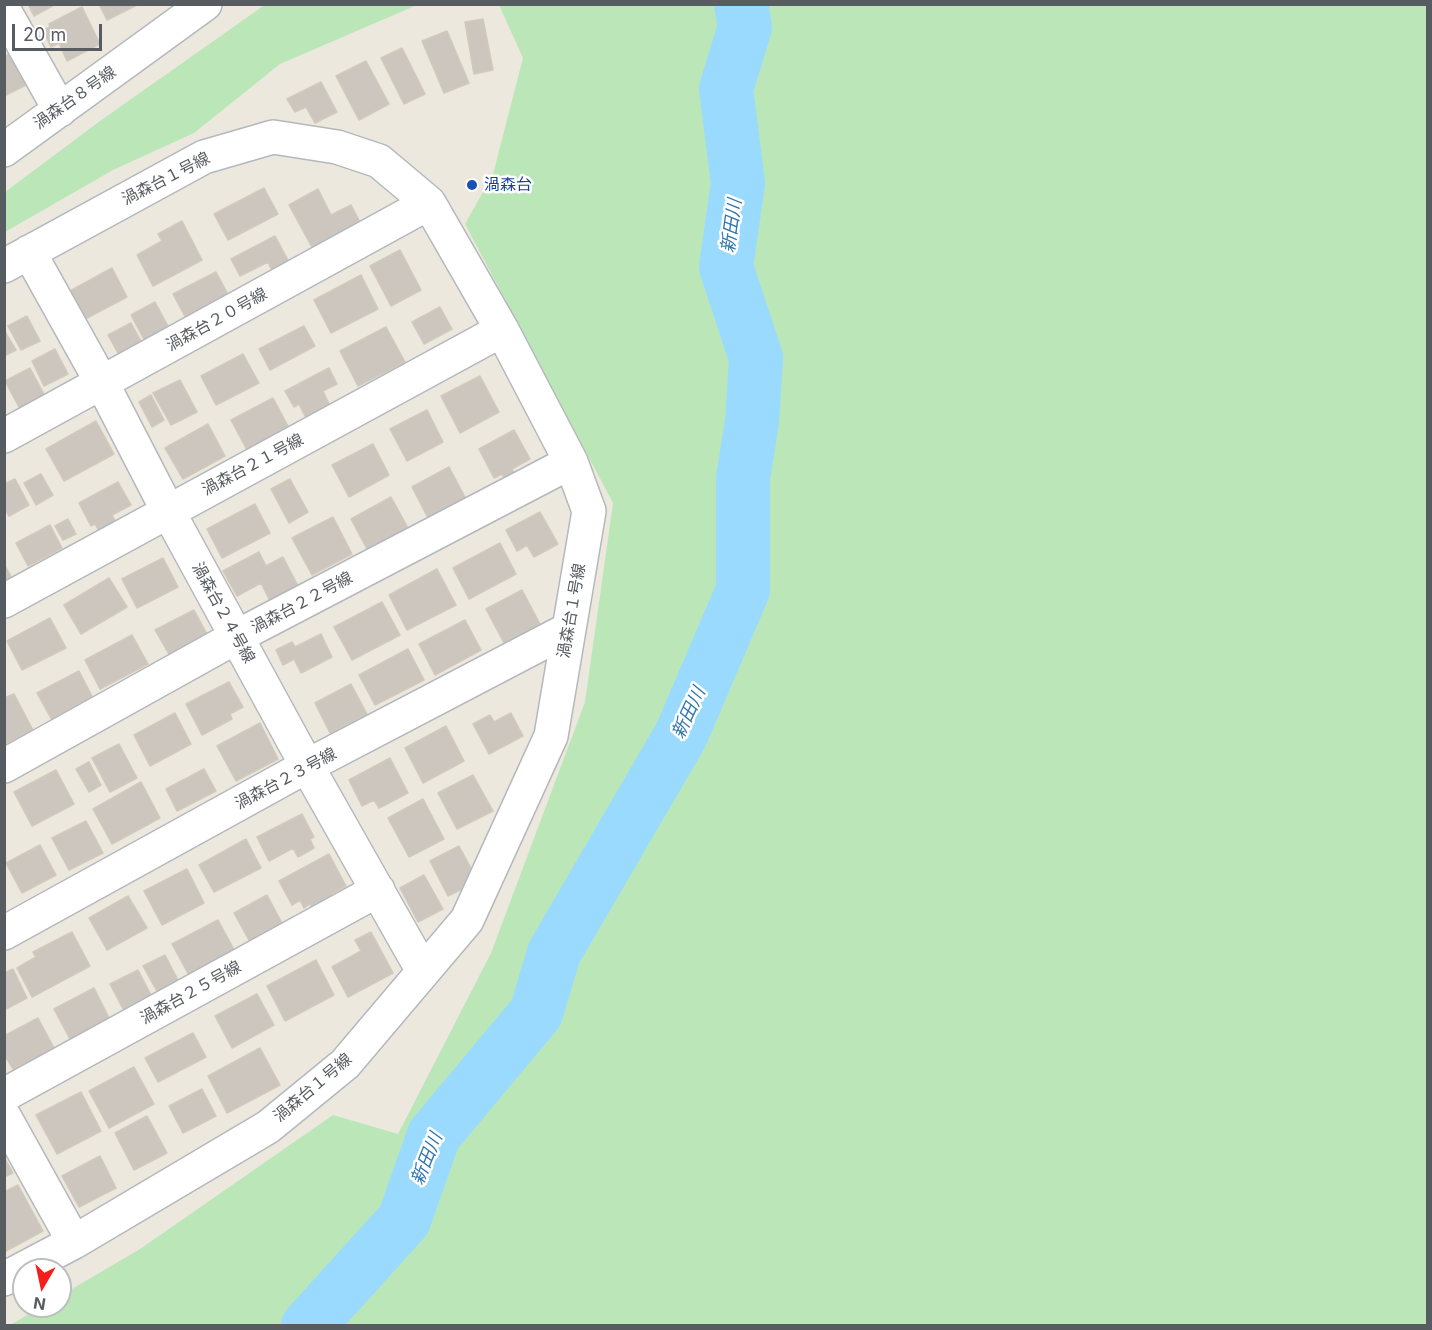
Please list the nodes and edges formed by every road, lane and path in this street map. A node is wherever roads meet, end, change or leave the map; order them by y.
1 (205, 4) edge
2 (4, 10) edge
3 (60, 110) junction
4 (13, 140) edge
5 (429, 203) junction
6 (17, 259) edge
7 (502, 330) junction
8 (102, 383) junction
9 (4, 436) edge
10 (571, 462) junction
11 (168, 511) junction
12 (4, 601) edge
13 (569, 629) junction
14 (236, 637) junction
15 (4, 766) edge
16 (307, 766) junction
17 (378, 890) junction
18 (4, 933) edge
19 (423, 971) junction
20 (4, 1095) edge
21 (4, 1116) edge
22 (75, 1242) junction
23 (4, 1279) edge

1 - 3 street, 渦森台８号線
2 - 3 street
3 - 4 street, 渦森台８号線
5 - 6 street, 渦森台１号線
5 - 7 street, 渦森台１号線
5 - 8 street, 渦森台２０号線
6 - 8 street, 渦森台２４号線
7 - 10 street, 渦森台１号線
7 - 11 street, 渦森台２１号線
8 - 9 street, 渦森台２０号線
8 - 11 street, 渦森台２４号線
10 - 13 street, 渦森台１号線
10 - 14 street, 渦森台２２号線
11 - 12 street, 渦森台２１号線
11 - 14 street, 渦森台２４号線
13 - 16 street, 渦森台２３号線
13 - 19 street, 渦森台１号線
14 - 15 street, 渦森台２２号線
14 - 16 street, 渦森台２４号線
16 - 17 street, 渦森台２４号線
16 - 18 street, 渦森台２３号線
17 - 19 street, 渦森台２４号線
17 - 20 street, 渦森台２５号線
19 - 22 street, 渦森台１号線
21 - 22 street
22 - 23 street, 渦森台１号線

